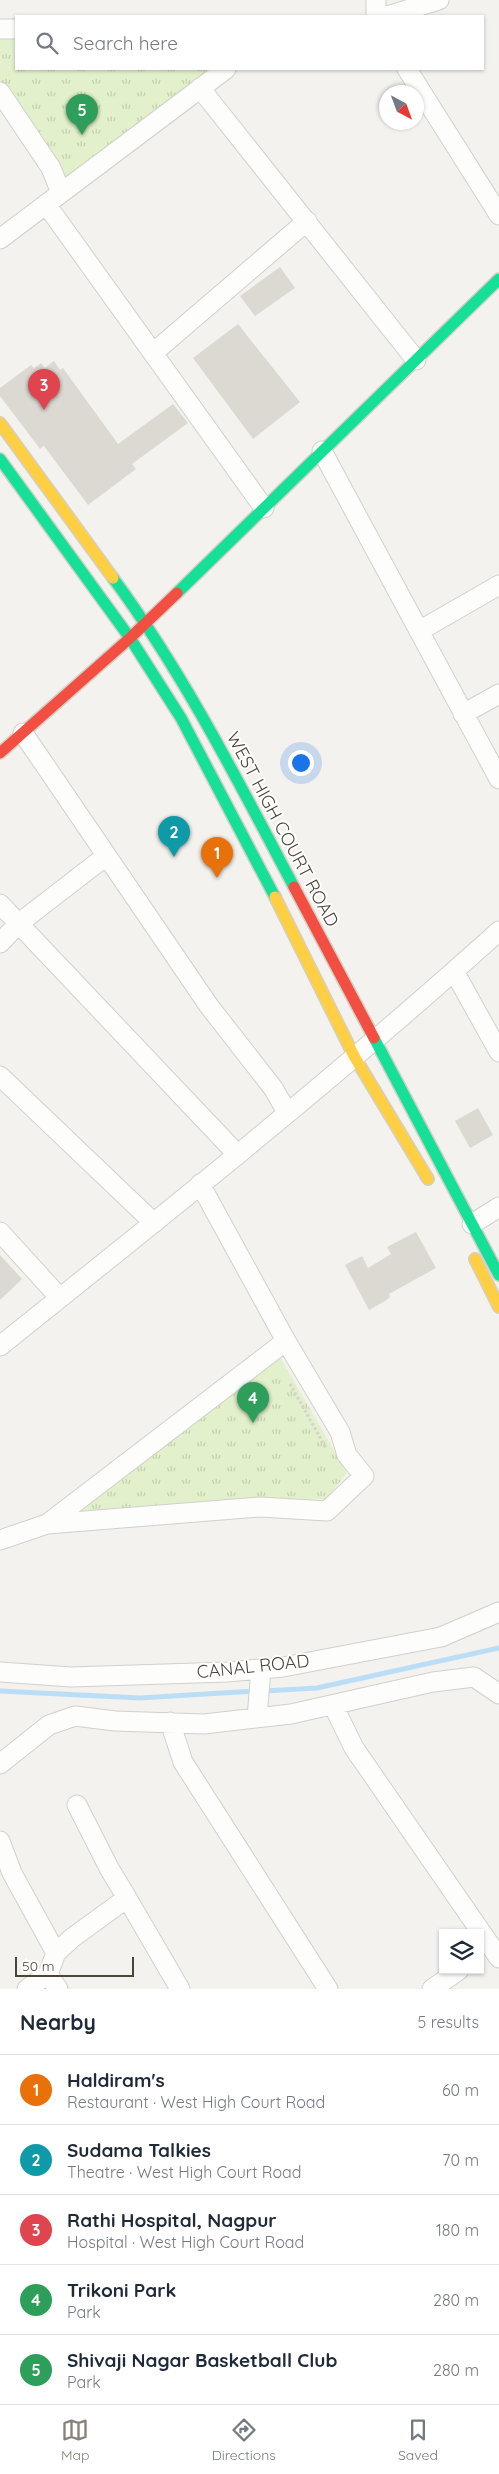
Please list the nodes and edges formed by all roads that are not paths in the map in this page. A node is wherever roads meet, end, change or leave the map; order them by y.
1 (376, 0) edge
2 (439, 0) edge
3 (376, 15) edge
4 (390, 15) edge
5 (0, 28) edge
6 (15, 29) edge
7 (225, 70) edge
8 (408, 70) edge
9 (200, 88) junction
10 (0, 92) edge
11 (53, 198) junction
12 (499, 215) edge
13 (306, 221) junction
14 (0, 239) edge
15 (499, 279) edge
16 (153, 353) junction
17 (416, 360) junction
18 (0, 423) edge
19 (322, 451) junction
20 (0, 459) edge
21 (264, 508) junction
22 (499, 585) edge
23 (146, 622) junction
24 (419, 631) junction
25 (130, 638) junction
26 (499, 694) edge
27 (463, 714) junction
28 (23, 733) junction
29 (0, 753) edge
30 (499, 779) edge
31 (106, 856) junction
32 (0, 904) edge
33 (18, 924) junction
34 (499, 931) edge
35 (0, 943) edge
36 (454, 971) junction
37 (374, 1040) junction
38 (499, 1052) edge
39 (354, 1056) junction
40 (0, 1076) edge
41 (287, 1112) junction
42 (237, 1154) junction
43 (200, 1184) junction
44 (432, 1186) dead end
45 (499, 1207) edge
46 (154, 1223) junction
47 (472, 1224) junction
48 (0, 1232) edge
49 (467, 1246) dead end
50 (499, 1275) edge
51 (60, 1298) junction
52 (499, 1307) edge
53 (286, 1341) junction
54 (0, 1346) edge
55 (47, 1524) junction
56 (0, 1540) edge
57 (499, 1612) edge
58 (261, 1668) junction
59 (0, 1672) edge
60 (499, 1694) edge
61 (333, 1705) junction
62 (257, 1718) junction
63 (170, 1722) junction
64 (0, 1764) edge
65 (77, 1805) dead end
66 (0, 1841) edge
67 (127, 1898) junction
68 (493, 1951) edge
69 (56, 1953) junction
70 (453, 1974) edge
71 (53, 1981) edge
72 (27, 1989) edge
73 (180, 1989) edge
74 (328, 1989) edge
75 (432, 1989) edge

1 - 3 street
2 - 4 street
5 - 6 street
7 - 9 street
8 - 12 street
9 - 11 street
9 - 13 street
10 - 11 street
11 - 14 street
11 - 16 street
13 - 16 street
13 - 17 street
15 - 17 main road
16 - 21 street
17 - 19 main road
18 - 23 main road, WEST HIGH COURT ROAD
19 - 21 main road
19 - 24 street
20 - 25 main road
21 - 23 main road
22 - 24 street
23 - 25 main road
23 - 37 main road, WEST HIGH COURT ROAD
24 - 27 street
25 - 28 main road
25 - 39 main road
26 - 27 street
27 - 30 street
28 - 29 main road
28 - 31 street
31 - 33 street
31 - 41 street
32 - 33 street
33 - 35 street
33 - 42 street
34 - 36 street
36 - 37 street
36 - 38 street
37 - 39 street
37 - 47 main road, WEST HIGH COURT ROAD
39 - 41 street
39 - 44 main road
40 - 46 street
41 - 42 street
42 - 43 street
43 - 46 street
43 - 53 street
45 - 47 street
46 - 51 street
47 - 50 main road, WEST HIGH COURT ROAD
48 - 51 street
49 - 52 main road
51 - 54 street
53 - 55 street
53 - 55 street
55 - 56 street
57 - 58 street, CANAL ROAD
58 - 59 street, CANAL ROAD
58 - 62 street
60 - 61 street
61 - 62 street
61 - 68 street
62 - 63 street
63 - 64 street
63 - 74 street
65 - 67 street
66 - 69 street
67 - 69 street
67 - 73 street
69 - 71 street
70 - 75 street
71 - 72 street

